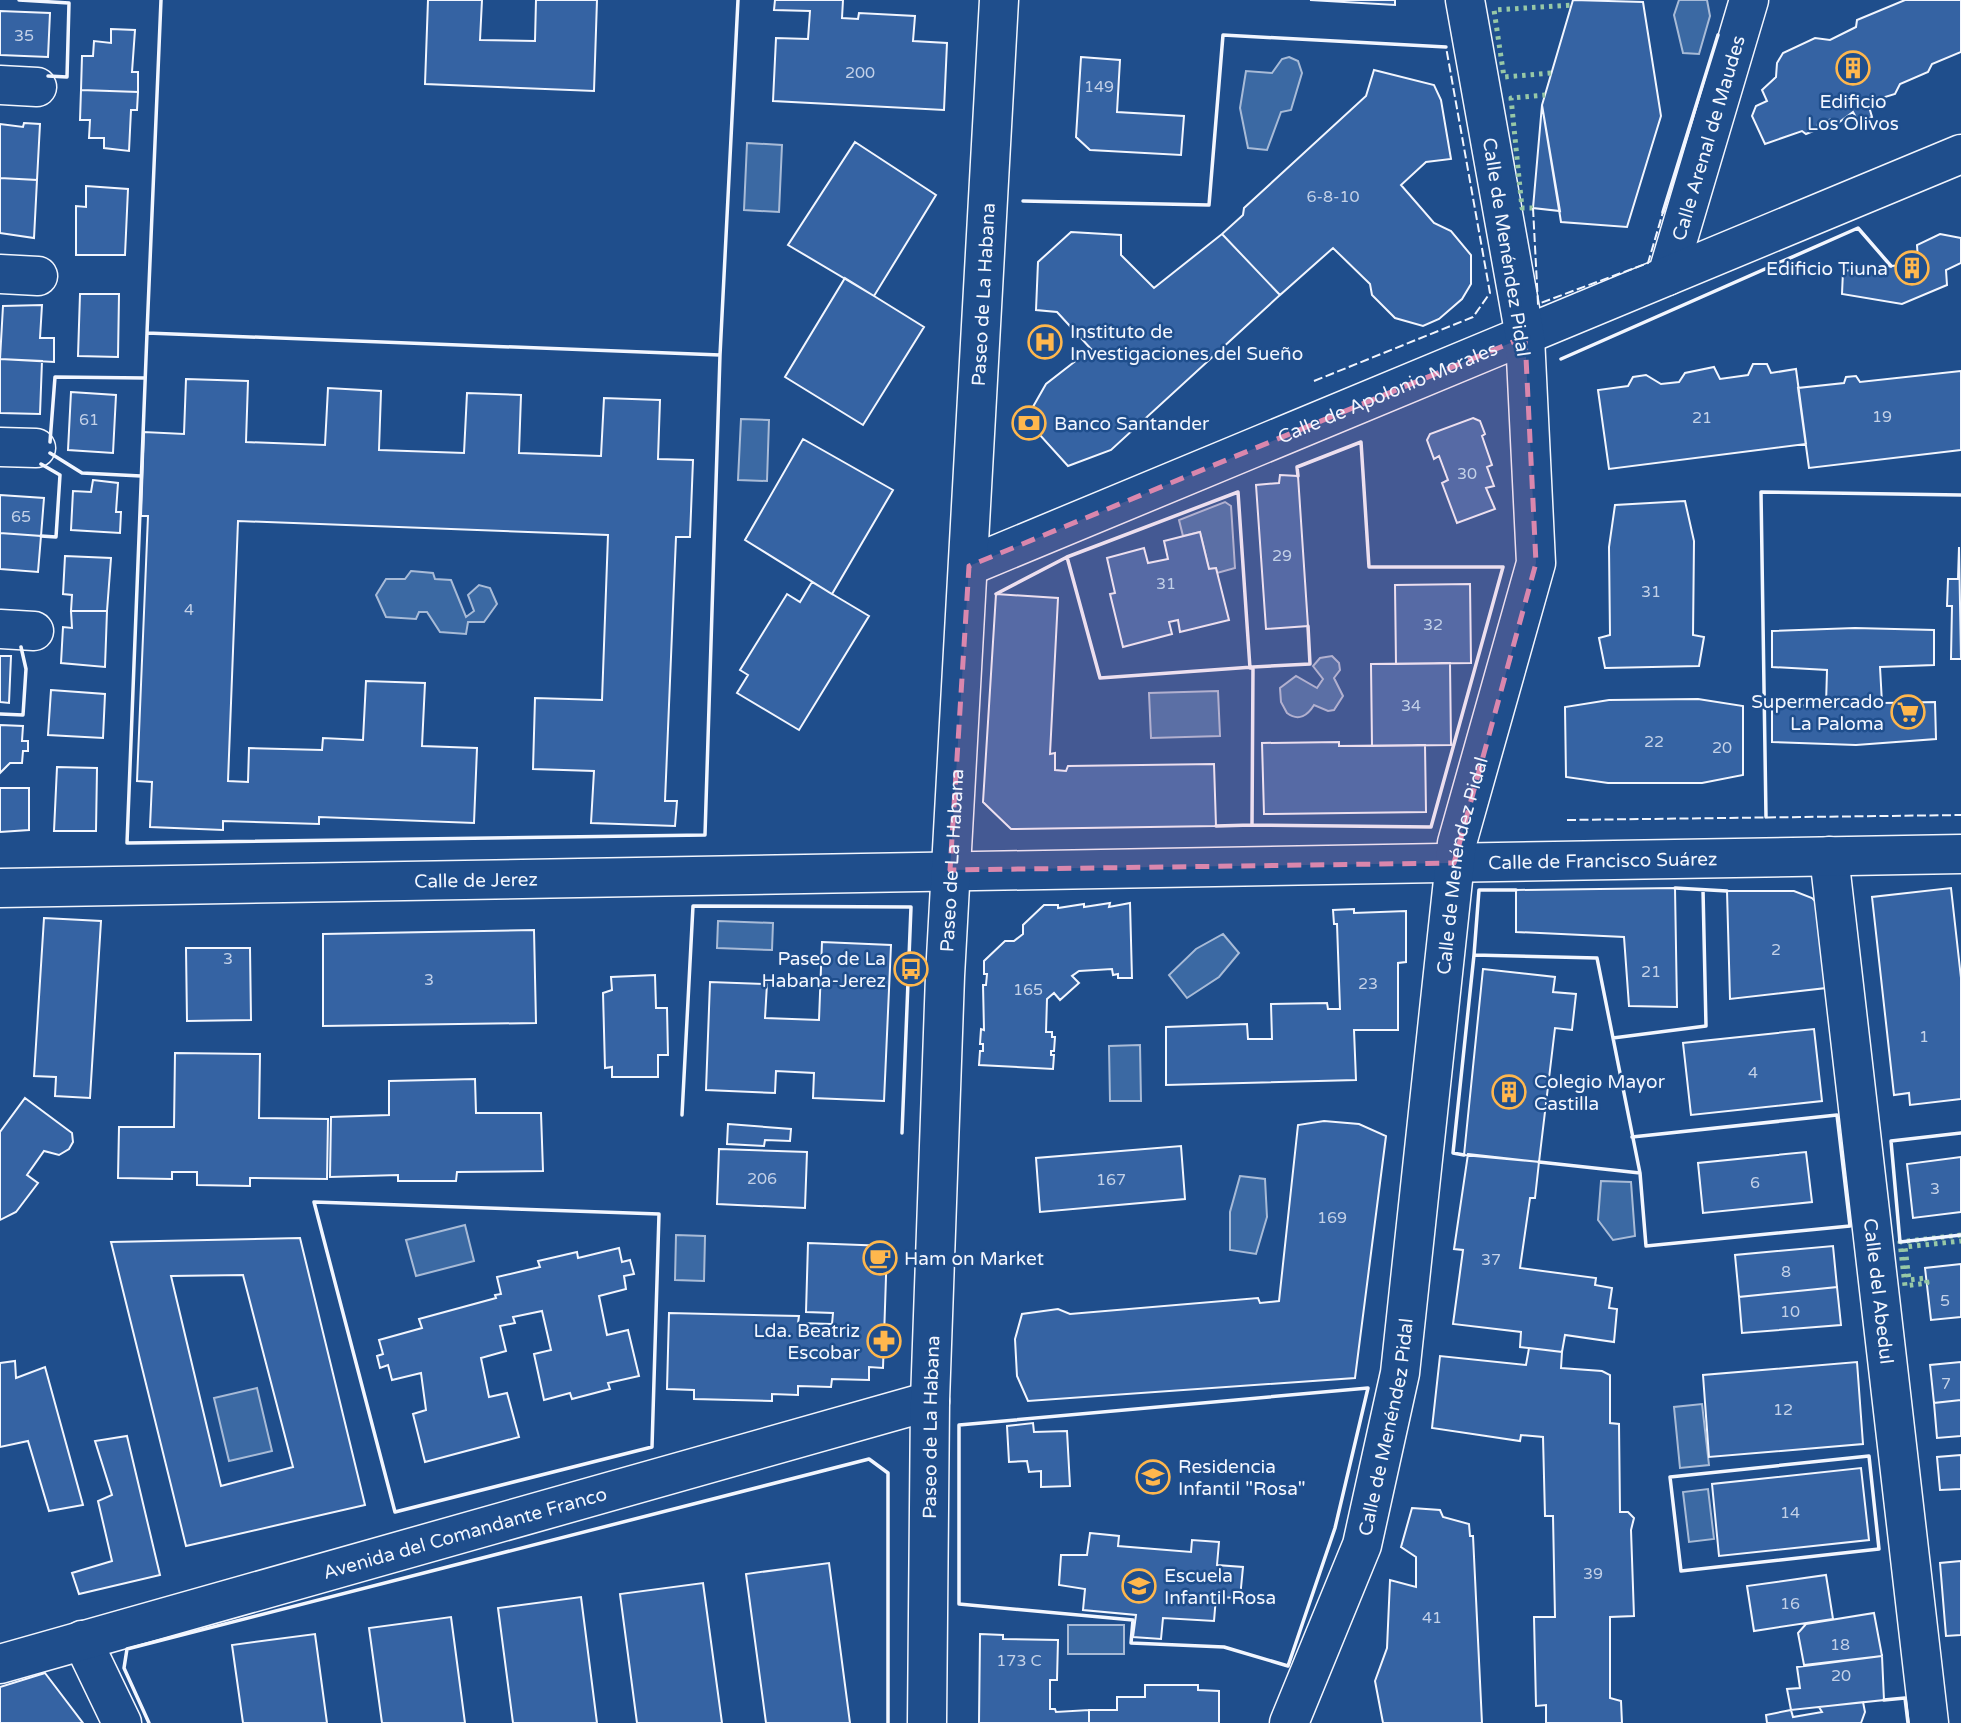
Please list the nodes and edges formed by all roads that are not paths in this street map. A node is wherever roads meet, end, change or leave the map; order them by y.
1 (999, 0) edge
2 (1465, 0) edge
3 (1749, 0) edge
4 (1961, 154) edge
5 (0, 274) edge
6 (38, 276) dead end
7 (1667, 276) junction
8 (1525, 337) junction
9 (969, 566) junction
10 (1961, 854) edge
11 (1829, 856) junction
12 (1454, 863) junction
13 (950, 870) junction
14 (0, 888) edge
15 (930, 1401) junction
16 (82, 1640) junction
17 (0, 1664) edge
18 (122, 1723) edge
19 (927, 1723) edge
20 (1289, 1723) edge
21 (1929, 1723) edge

1 - 9 street, Paseo de La Habana
2 - 8 street, Calle de Menéndez Pidal
3 - 7 street, Calle Arenal de Maudes
4 - 7 street, Calle de Apolonio Morales
5 - 6 street
7 - 8 street, Calle de Apolonio Morales
8 - 9 street, Calle de Apolonio Morales
8 - 12 street, Calle de Menéndez Pidal
9 - 13 street, Paseo de La Habana
10 - 11 street, Calle de Francisco Suárez
11 - 12 street, Calle de Francisco Suárez
11 - 21 street, Calle del Abedul
12 - 13 street, Calle de Francisco Suárez
12 - 20 street, Calle de Menéndez Pidal
13 - 14 street, Calle de Jerez
13 - 15 street, Paseo de La Habana
15 - 16 street, Avenida del Comandante Franco
15 - 19 street, Paseo de La Habana
16 - 17 street, Avenida del Comandante Franco
16 - 18 street

